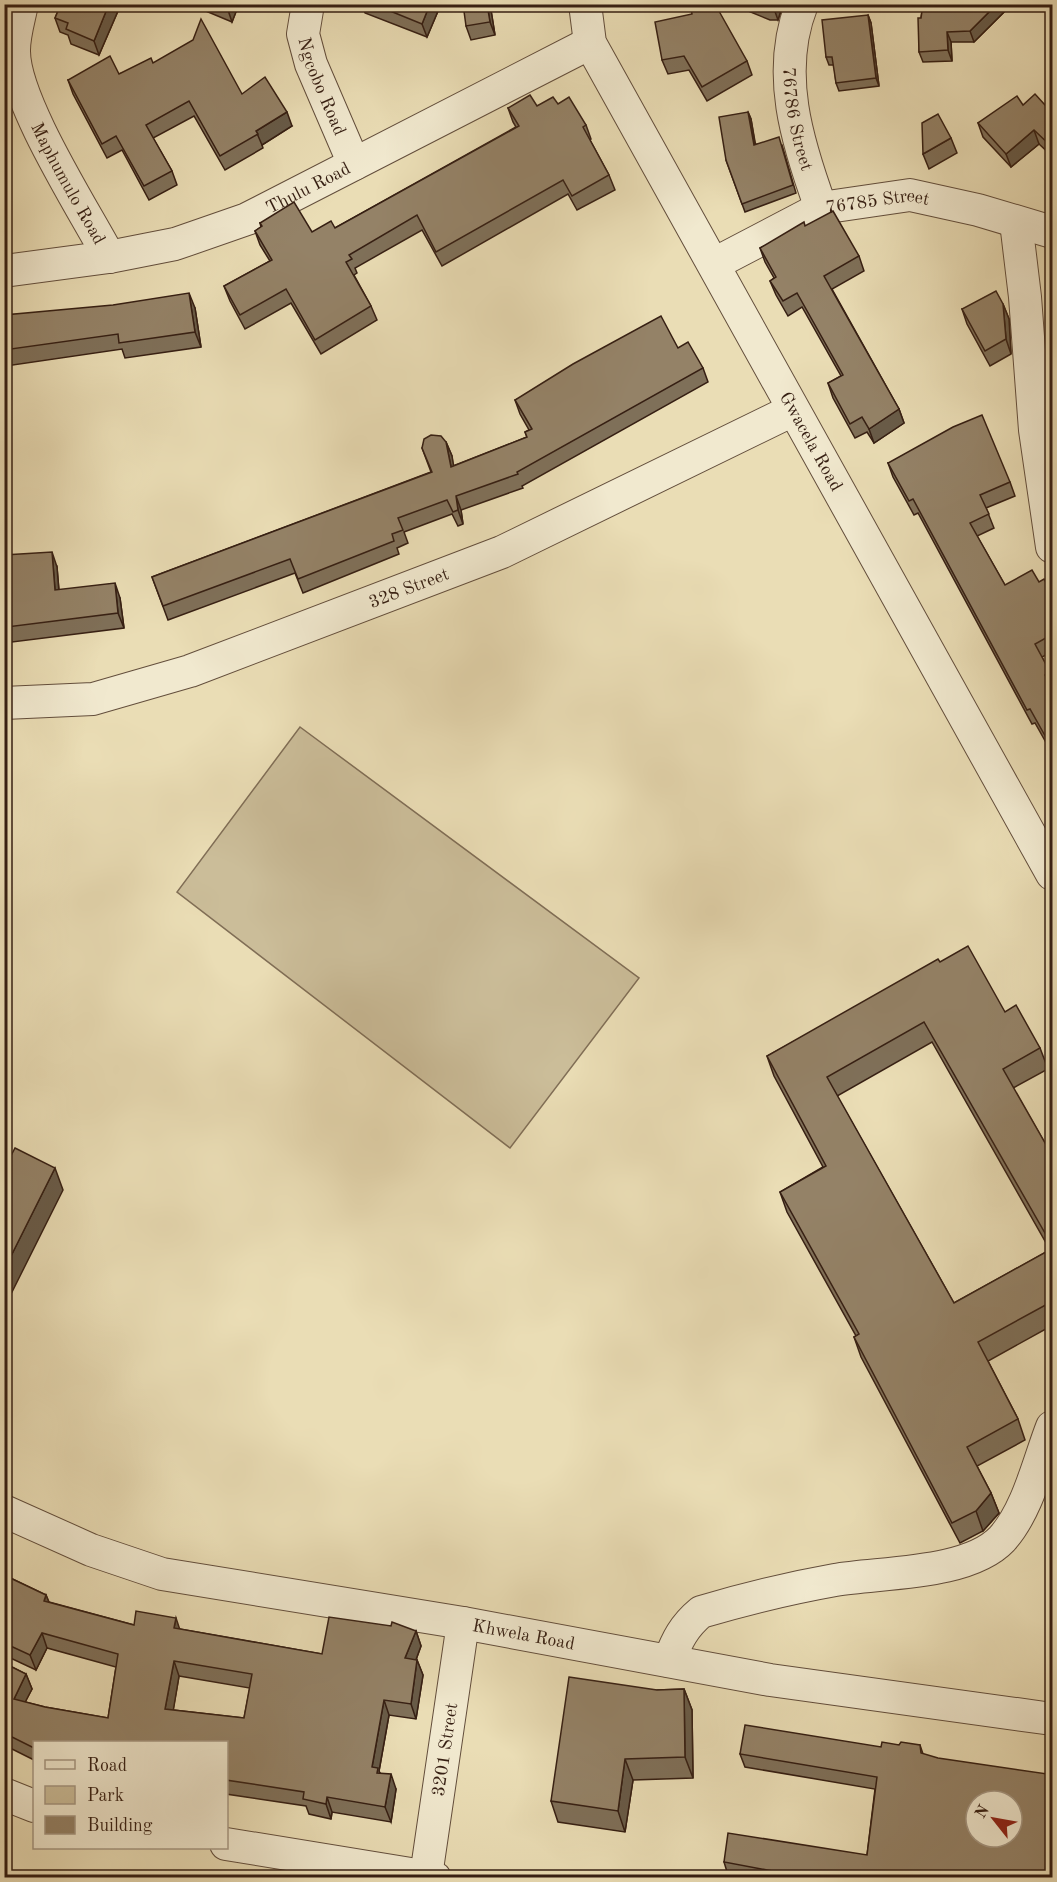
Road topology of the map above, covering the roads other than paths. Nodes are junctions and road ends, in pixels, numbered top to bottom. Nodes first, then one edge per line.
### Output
1 (21, 4) edge
2 (308, 4) edge
3 (585, 4) edge
4 (798, 15) edge
5 (590, 43) junction
6 (354, 164) junction
7 (820, 208) junction
8 (1016, 222) junction
9 (1053, 232) edge
10 (109, 257) junction
11 (714, 264) junction
12 (4, 271) edge
13 (793, 410) junction
14 (1053, 548) edge
15 (4, 704) edge
16 (1053, 874) edge
17 (1053, 1427) edge
18 (4, 1511) edge
19 (463, 1623) junction
20 (669, 1661) junction
21 (1053, 1719) edge
22 (4, 1794) edge
23 (33, 1806) edge
24 (228, 1844) edge
25 (430, 1877) edge

1 - 10 street, Maphumulo Road
2 - 6 street, Ngcobo Road
3 - 5 street, Gwacela Road
4 - 7 street, 76786 Street
5 - 6 street, Thulu Road
5 - 11 street, Gwacela Road
6 - 10 street, Thulu Road
7 - 8 street, 76785 Street
7 - 11 street, 76785 Street
8 - 9 street, 76785 Street
8 - 14 street
10 - 12 street, Thulu Road
11 - 13 street, Gwacela Road
13 - 15 street, 328 Street
13 - 16 street, Gwacela Road
17 - 20 street
18 - 19 street, Khwela Road
19 - 20 street, Khwela Road
19 - 25 street, 3201 Street
20 - 21 street, Khwela Road
22 - 23 street
24 - 25 street

